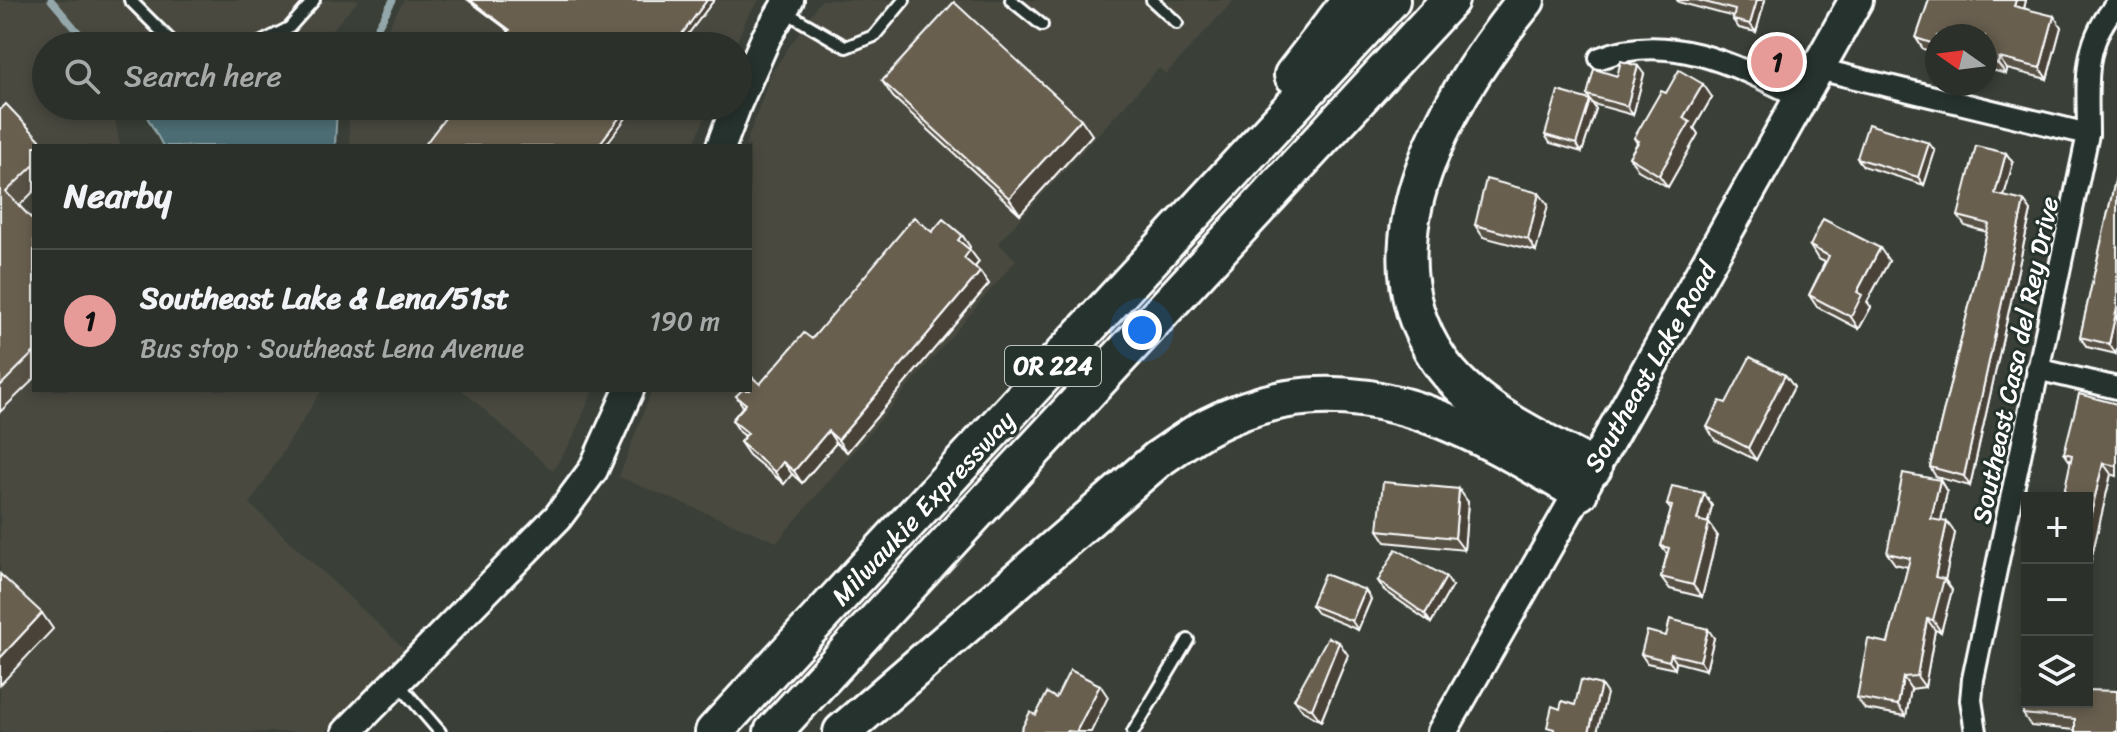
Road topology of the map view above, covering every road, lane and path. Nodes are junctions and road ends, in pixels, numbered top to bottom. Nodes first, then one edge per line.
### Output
1 (130, 0) edge
2 (314, 0) edge
3 (904, 0) edge
4 (1011, 0) edge
5 (1152, 0) edge
6 (1351, 0) edge
7 (1391, 0) edge
8 (1450, 0) edge
9 (1526, 0) edge
10 (1856, 0) edge
11 (2117, 4) edge
12 (786, 5) edge
13 (1177, 23) dead end
14 (1042, 25) dead end
15 (162, 32) edge
16 (281, 32) edge
17 (1600, 58) dead end
18 (1818, 69) junction
19 (752, 73) edge
20 (1802, 98) junction
21 (731, 120) edge
22 (2088, 134) junction
23 (722, 144) edge
24 (1154, 256) junction
25 (2037, 369) junction
26 (2117, 388) edge
27 (628, 392) edge
28 (1586, 480) junction
29 (1188, 640) dead end
30 (397, 682) junction
31 (438, 731) edge
32 (347, 732) edge
33 (714, 732) edge
34 (773, 732) edge
35 (842, 732) edge
36 (1133, 732) edge
37 (1442, 732) edge
38 (1976, 732) edge

1 - 15 lane
2 - 16 lane
3 - 12 lane
4 - 14 lane
5 - 13 lane
6 - 24 highway
7 - 24 highway, Milwaukie Expressway / OR 224
8 - 34 highway, Milwaukie Expressway / OR 224
9 - 28 highway
10 - 18 main road, Southeast Lake Road
11 - 22 street, Southeast Casa del Rey Drive
12 - 19 street
17 - 20 street
18 - 20 main road, Southeast Lake Road
18 - 22 street
20 - 28 main road, Southeast Lake Road
21 - 23 street
22 - 25 street, Southeast Casa del Rey Drive
24 - 33 highway, Milwaukie Expressway / OR 224
25 - 26 street
25 - 38 street, Southeast Casa del Rey Drive
27 - 30 street
28 - 35 highway
28 - 37 street, Southeast Lake Road
29 - 36 lane
30 - 31 lane
30 - 32 street

